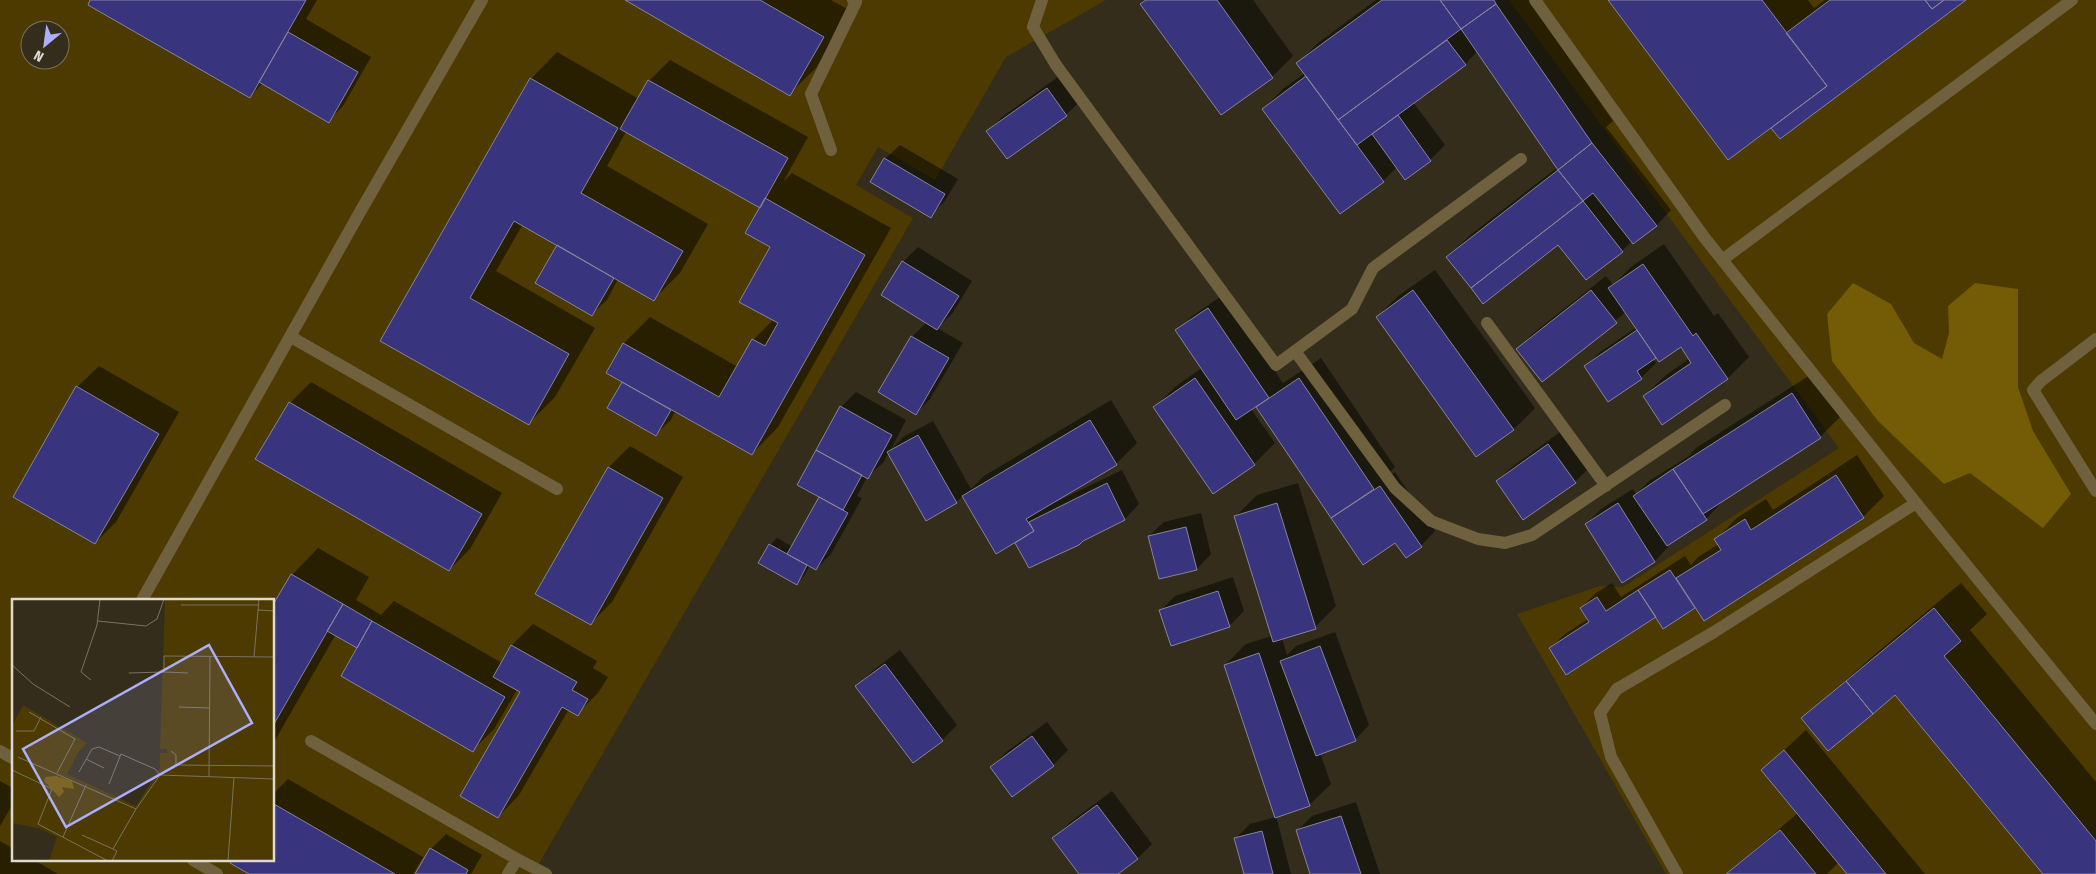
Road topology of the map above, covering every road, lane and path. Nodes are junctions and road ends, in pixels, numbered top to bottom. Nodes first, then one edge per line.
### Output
1 (482, 0) edge
2 (853, 0) edge
3 (1042, 0) edge
4 (1535, 0) edge
5 (2072, 0) edge
6 (831, 150) dead end
7 (1521, 159) dead end
8 (1722, 260) junction
9 (1487, 323) dead end
10 (291, 337) junction
11 (2096, 340) edge
12 (1295, 351) junction
13 (1725, 405) dead end
14 (1606, 486) junction
15 (557, 488) dead end
16 (2096, 491) edge
17 (1916, 503) junction
18 (143, 599) edge
19 (2096, 724) edge
20 (311, 741) dead end
21 (0, 751) edge
22 (12, 758) edge
23 (517, 859) junction
24 (196, 862) edge
25 (217, 874) edge
26 (508, 874) edge
27 (546, 874) edge
28 (1677, 874) edge

1 - 10 street
2 - 6 street
3 - 12 street
4 - 8 street
5 - 8 street
7 - 12 street
8 - 17 street
9 - 14 street
10 - 15 street
10 - 18 street
11 - 16 street
12 - 14 street
13 - 14 street
17 - 19 street
17 - 28 street
20 - 23 street
21 - 22 street
23 - 26 street
23 - 27 street
24 - 25 street

